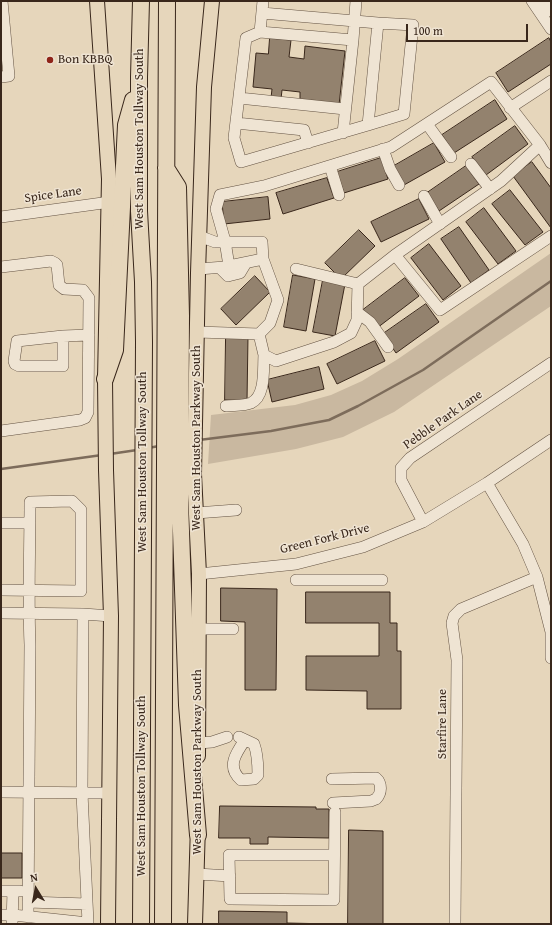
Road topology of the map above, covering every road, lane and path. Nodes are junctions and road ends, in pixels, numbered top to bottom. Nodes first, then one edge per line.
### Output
1 (2, 1) edge
2 (97, 1) edge
3 (141, 1) edge
4 (167, 1) edge
5 (212, 1) edge
6 (263, 1) edge
7 (356, 1) edge
8 (532, 1) edge
9 (544, 1) edge
10 (551, 11) edge
11 (262, 13) junction
12 (354, 22) junction
13 (378, 23) junction
14 (551, 29) edge
15 (260, 32) junction
16 (353, 40) junction
17 (1, 77) edge
18 (139, 77) junction
19 (551, 82) edge
20 (239, 98) junction
21 (510, 108) junction
22 (346, 109) junction
23 (236, 123) junction
24 (427, 124) junction
25 (368, 125) junction
26 (343, 133) junction
27 (308, 143) junction
28 (540, 145) junction
29 (383, 149) junction
30 (450, 157) dead end
31 (551, 163) edge
32 (471, 164) dead end
33 (330, 166) junction
34 (166, 168) junction
35 (399, 185) dead end
36 (490, 189) junction
37 (339, 194) dead end
38 (424, 196) dead end
39 (110, 202) junction
40 (1, 216) edge
41 (440, 224) junction
42 (199, 236) junction
43 (551, 236) edge
44 (225, 242) junction
45 (395, 255) junction
46 (263, 259) junction
47 (1, 267) edge
48 (224, 267) junction
49 (198, 269) junction
50 (296, 269) dead end
51 (358, 284) junction
52 (358, 312) junction
53 (197, 332) junction
54 (259, 334) junction
55 (63, 336) junction
56 (89, 336) junction
57 (388, 347) dead end
58 (264, 355) junction
59 (551, 363) edge
60 (105, 379) junction
61 (226, 406) dead end
62 (188, 410) junction
63 (1, 431) edge
64 (551, 440) edge
65 (487, 483) junction
66 (236, 510) dead end
67 (196, 513) junction
68 (423, 522) junction
69 (1, 523) edge
70 (30, 523) junction
71 (199, 574) junction
72 (537, 578) junction
73 (296, 580) dead end
74 (382, 580) dead end
75 (1, 590) edge
76 (29, 590) junction
77 (1, 613) edge
78 (29, 613) junction
79 (83, 614) junction
80 (111, 616) junction
81 (198, 629) junction
82 (233, 629) dead end
83 (551, 658) edge
84 (227, 737) dead end
85 (198, 743) junction
86 (332, 779) dead end
87 (1, 792) edge
88 (28, 792) junction
89 (82, 792) junction
90 (110, 793) junction
91 (198, 835) junction
92 (334, 855) junction
93 (197, 874) junction
94 (230, 876) junction
95 (1, 891) edge
96 (13, 891) junction
97 (28, 897) junction
98 (87, 904) junction
99 (1, 915) edge
100 (28, 917) junction
101 (13, 920) edge
102 (108, 924) edge
103 (141, 924) edge
104 (163, 924) edge
105 (195, 924) edge
106 (455, 924) edge

1 - 17 street
2 - 39 main road
3 - 18 highway, West Sam Houston Tollway South
4 - 34 highway, West Sam Houston Tollway South
5 - 42 main road, West Sam Houston Parkway South
6 - 11 street
7 - 12 street
8 - 14 street
9 - 10 street
11 - 12 street
11 - 15 street
12 - 13 street
12 - 16 street
13 - 25 street
13 - 25 street
15 - 16 street
15 - 20 street
16 - 22 street
18 - 60 highway
18 - 103 highway, West Sam Houston Tollway South
19 - 21 street
20 - 22 street
20 - 23 street
21 - 24 street
21 - 28 street
22 - 26 street
23 - 27 street
23 - 27 street
24 - 29 street
24 - 30 street
25 - 26 street
26 - 27 street
28 - 31 street
28 - 36 street
29 - 33 street
29 - 35 street
32 - 36 street
33 - 37 street
33 - 44 street
34 - 62 highway
34 - 104 highway, West Sam Houston Tollway South
36 - 41 street
38 - 41 street
39 - 40 street, Spice Lane
39 - 60 main road
41 - 45 street
42 - 44 street
42 - 49 main road, West Sam Houston Parkway South
43 - 45 street
44 - 46 street
44 - 48 street
45 - 51 street
46 - 48 street
46 - 54 street
47 - 56 street
48 - 49 street
49 - 53 main road, West Sam Houston Parkway South
50 - 51 street
51 - 52 street
52 - 57 street
52 - 58 street
53 - 54 street
53 - 62 main road, West Sam Houston Parkway South
54 - 58 street
55 - 55 street
55 - 56 street
56 - 63 street
58 - 61 street
59 - 68 street, Pebble Park Lane
60 - 80 main road
62 - 67 main road, West Sam Houston Parkway South
62 - 91 highway
64 - 65 street, Green Fork Drive
65 - 68 street, Green Fork Drive
65 - 72 street
66 - 67 street
67 - 71 main road, West Sam Houston Parkway South
68 - 71 street, Green Fork Drive
69 - 70 street
70 - 76 street
70 - 76 street
71 - 81 main road, West Sam Houston Parkway South
72 - 83 street
72 - 106 street, Starfire Lane
73 - 74 street
75 - 76 street
76 - 78 street
77 - 78 street
78 - 79 street
78 - 88 street
79 - 80 street
79 - 89 street
80 - 90 main road
81 - 82 street
81 - 85 main road, West Sam Houston Parkway South
84 - 85 street
85 - 91 main road, West Sam Houston Parkway South
86 - 92 street
87 - 88 street
88 - 89 street
88 - 97 street
89 - 90 street
89 - 98 street
90 - 102 main road
91 - 93 main road, West Sam Houston Parkway South
92 - 94 street
92 - 94 street
93 - 94 street
93 - 105 main road, West Sam Houston Parkway South
95 - 96 street
96 - 97 street
96 - 101 street
97 - 98 street
97 - 100 street
98 - 100 street
99 - 101 street
100 - 101 street

